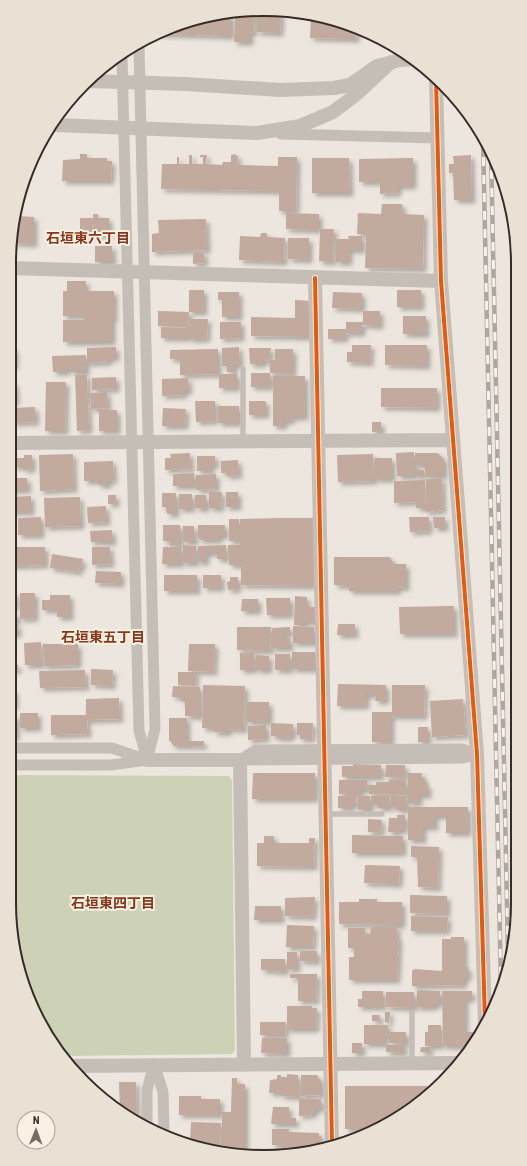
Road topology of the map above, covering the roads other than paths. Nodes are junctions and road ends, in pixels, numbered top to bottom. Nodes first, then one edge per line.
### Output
1 (139, 50) edge
2 (404, 60) edge
3 (122, 61) edge
4 (391, 62) junction
5 (95, 82) edge
6 (122, 82) junction
7 (140, 83) junction
8 (436, 85) edge
9 (59, 125) edge
10 (124, 127) junction
11 (141, 128) junction
12 (257, 133) junction
13 (438, 138) junction
14 (16, 268) edge
15 (127, 272) junction
16 (145, 273) junction
17 (315, 278) junction
18 (441, 281) junction
19 (243, 369) dead end
20 (453, 440) junction
21 (243, 441) junction
22 (318, 441) junction
23 (131, 442) junction
24 (149, 442) junction
25 (16, 443) edge
26 (16, 748) edge
27 (477, 754) junction
28 (324, 755) junction
29 (147, 760) junction
30 (240, 760) junction
31 (16, 765) edge
32 (326, 814) junction
33 (382, 814) dead end
34 (412, 1012) dead end
35 (485, 1013) edge
36 (244, 1063) junction
37 (452, 1063) edge
38 (154, 1064) junction
39 (331, 1064) junction
40 (412, 1064) junction
41 (77, 1066) edge
42 (147, 1120) edge
43 (164, 1129) edge
44 (332, 1141) edge

1 - 7 street
2 - 4 street
3 - 6 street
4 - 7 street
4 - 12 street
5 - 6 street
6 - 7 street
6 - 10 street
7 - 11 street
8 - 13 street
9 - 10 street
10 - 11 street
10 - 15 street
11 - 12 street
11 - 16 street
12 - 13 street
13 - 18 street
14 - 15 street
15 - 16 street
15 - 23 street
16 - 17 street
16 - 24 street
17 - 18 street
17 - 22 street
18 - 20 street
19 - 21 lane
20 - 22 street
20 - 27 street
21 - 22 street
21 - 24 street
22 - 28 street
23 - 24 street
23 - 25 street
23 - 29 street
24 - 29 street
26 - 29 street
27 - 28 street
27 - 35 street
28 - 30 street
28 - 32 street
29 - 30 street
29 - 31 street
30 - 36 street
32 - 33 lane
32 - 39 street
34 - 40 lane
36 - 38 street
36 - 39 street
37 - 40 street
38 - 41 street
38 - 42 street
38 - 43 street
39 - 40 street
39 - 44 street

